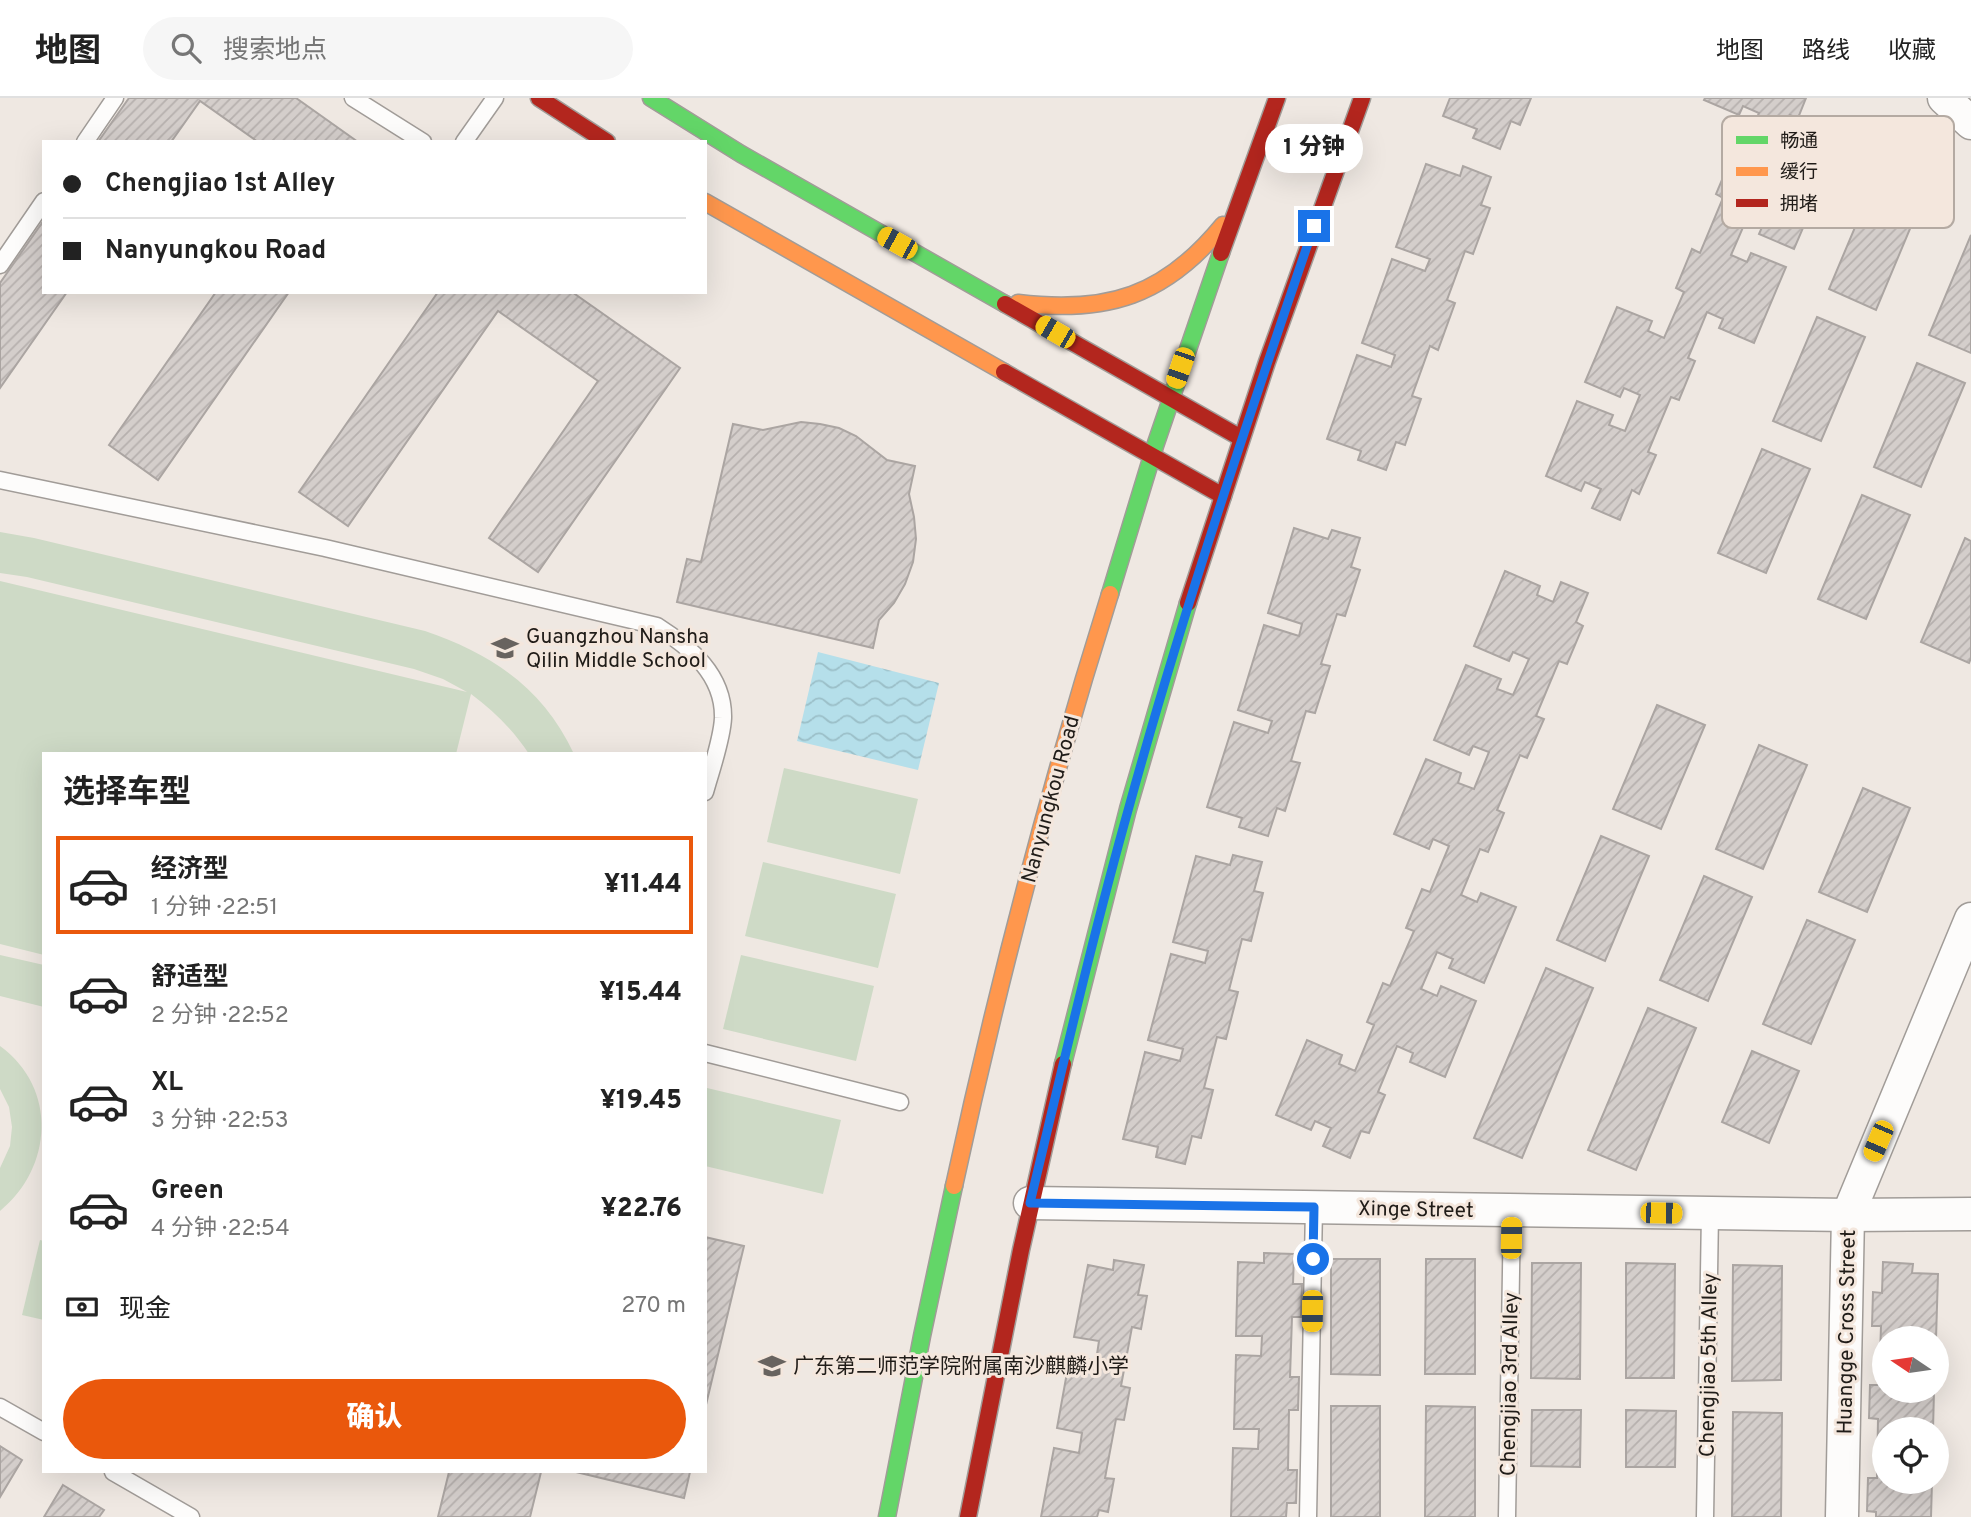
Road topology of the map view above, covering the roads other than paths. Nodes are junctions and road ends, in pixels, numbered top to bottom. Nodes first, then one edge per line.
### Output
1 (115, 98) edge
2 (353, 98) edge
3 (495, 98) edge
4 (539, 98) edge
5 (651, 98) edge
6 (1277, 98) edge
7 (1362, 98) edge
8 (1944, 98) edge
9 (1971, 123) edge
10 (86, 140) edge
11 (420, 140) edge
12 (465, 140) edge
13 (604, 140) edge
14 (1248, 176) junction
15 (707, 203) edge
16 (42, 204) edge
17 (0, 265) edge
18 (986, 293) junction
19 (1170, 398) junction
20 (1241, 438) junction
21 (1152, 456) junction
22 (0, 480) edge
23 (1223, 496) junction
24 (707, 784) edge
25 (1971, 919) edge
26 (707, 1054) edge
27 (900, 1102) dead end
28 (1030, 1203) junction
29 (1314, 1207) junction
30 (1512, 1210) junction
31 (1710, 1213) junction
32 (1971, 1214) edge
33 (1848, 1215) junction
34 (0, 1407) edge
35 (42, 1431) edge
36 (115, 1473) edge
37 (191, 1517) edge
38 (887, 1517) edge
39 (968, 1517) edge
40 (1308, 1517) edge
41 (1507, 1517) edge
42 (1705, 1517) edge
43 (1842, 1517) edge

1 - 10 lane
2 - 11 lane
3 - 12 lane
4 - 13 main road
5 - 18 main road
6 - 14 main road, Nanyungkou Road
7 - 20 main road
8 - 9 street
14 - 18 main road
14 - 19 main road, Nanyungkou Road
15 - 21 main road
16 - 17 lane
18 - 19 main road
19 - 20 main road
19 - 21 main road, Nanyungkou Road
20 - 23 main road
21 - 23 main road
21 - 38 main road, Nanyungkou Road
22 - 24 lane
23 - 28 main road
25 - 33 street, Huangge Cross Street
26 - 27 lane
28 - 29 street, Xinge Street
28 - 39 main road
29 - 30 street, Xinge Street
29 - 40 lane
30 - 31 street, Xinge Street
30 - 41 lane, Chengjiao 3rd Alley
31 - 33 street, Xinge Street
31 - 42 lane, Chengjiao 5th Alley
32 - 33 street, Xinge Street
33 - 43 street, Huangge Cross Street
34 - 35 lane
36 - 37 lane

